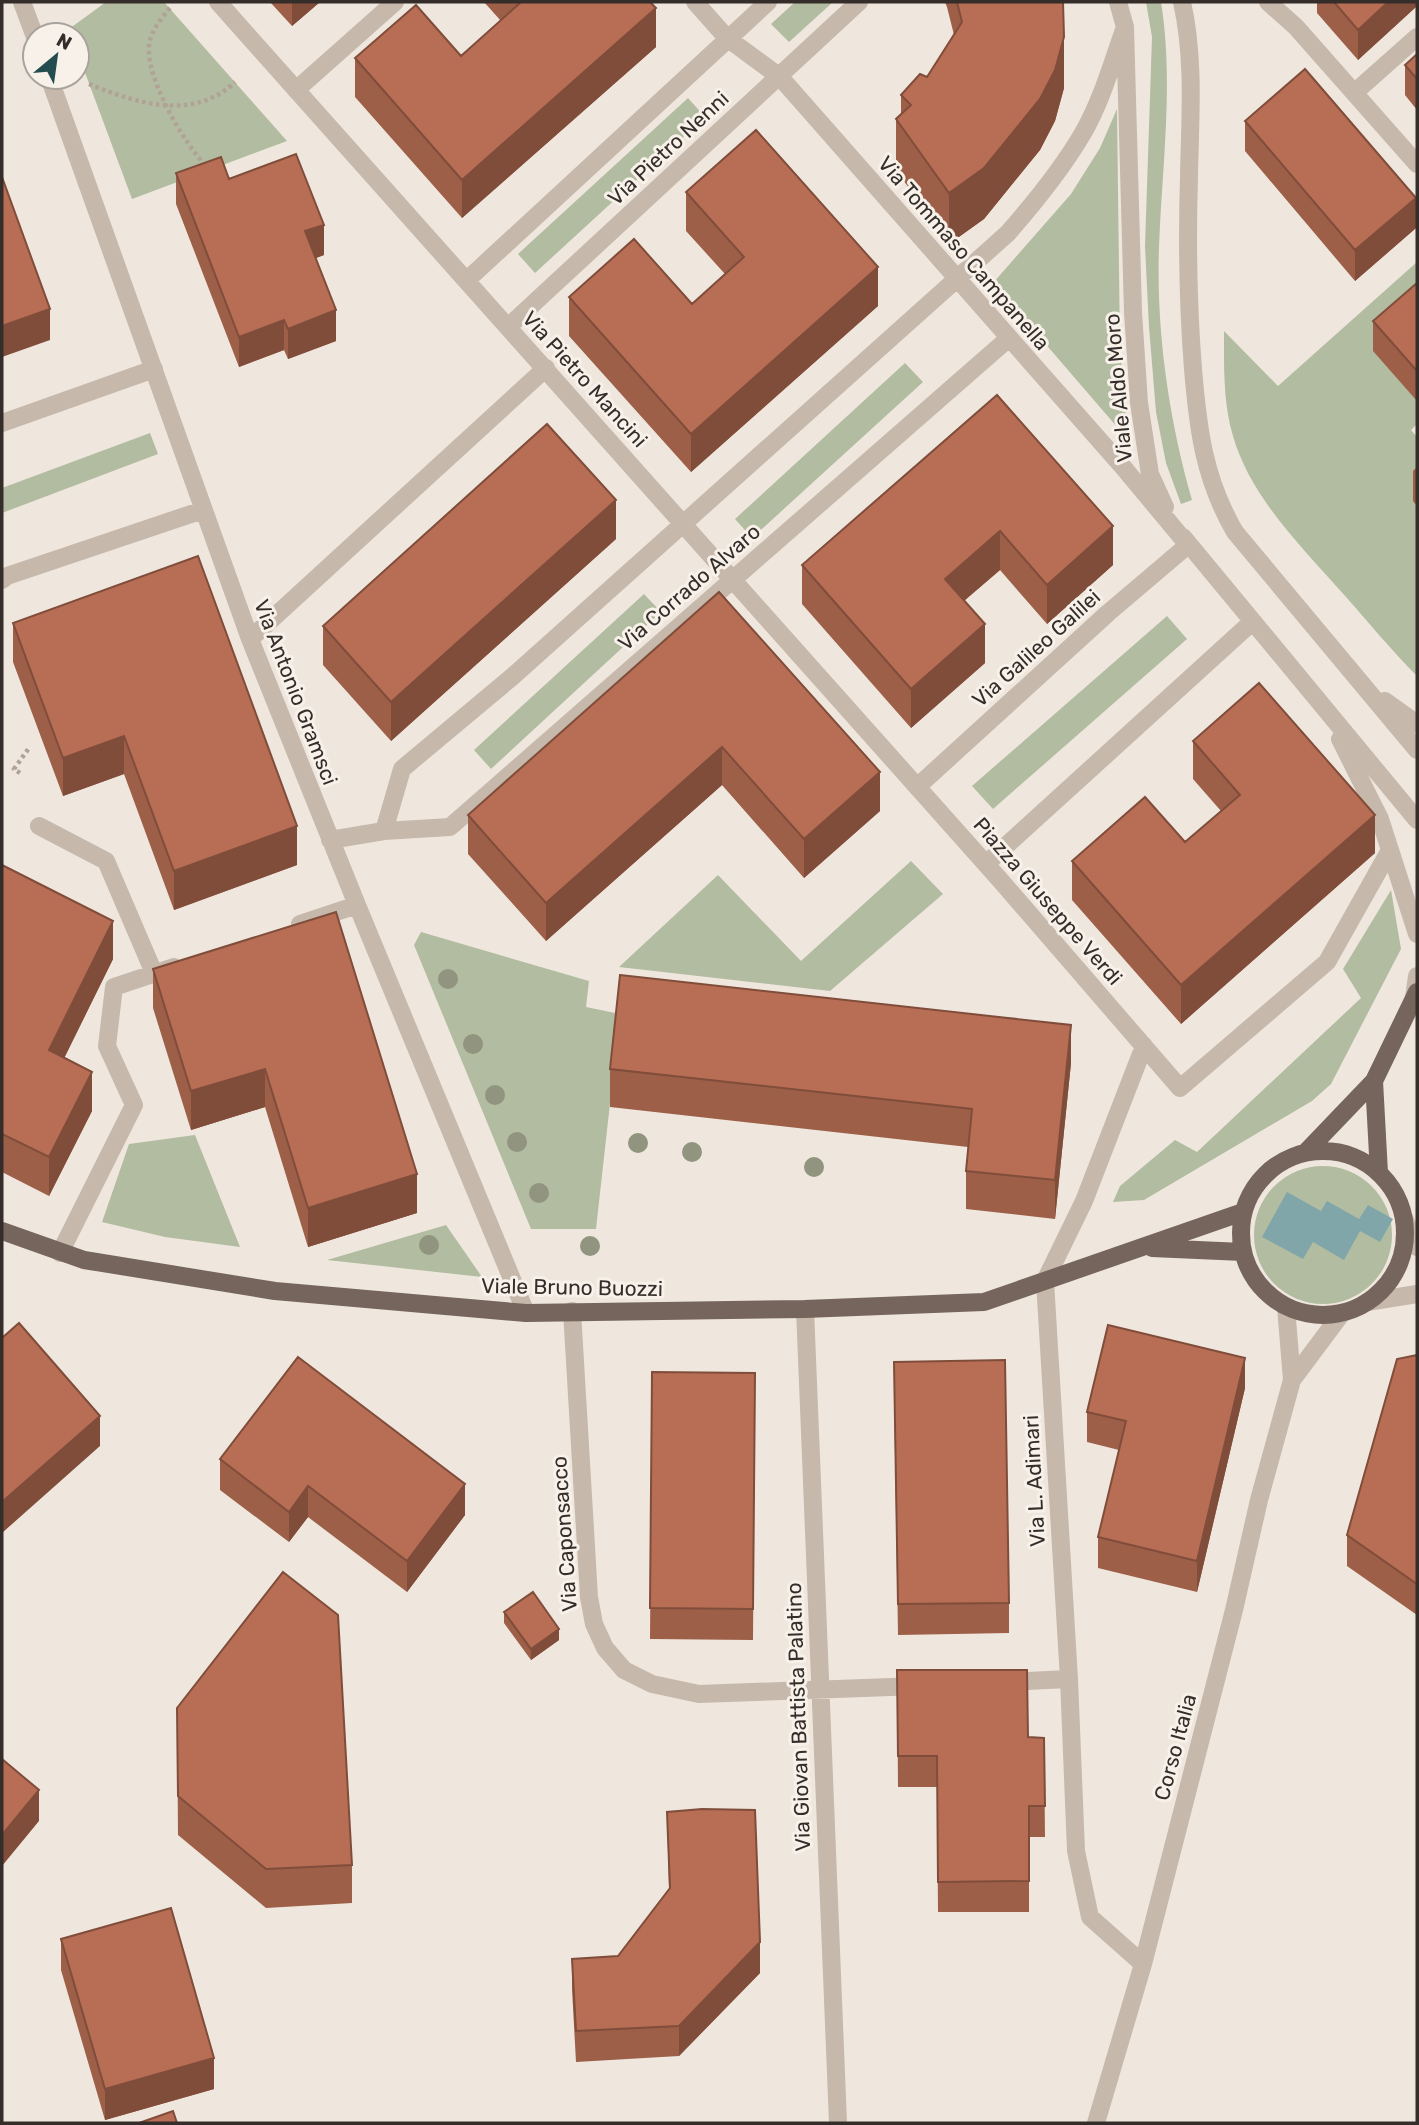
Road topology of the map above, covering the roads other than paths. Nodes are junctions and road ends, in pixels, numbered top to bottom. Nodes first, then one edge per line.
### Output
1 (22, 2) edge
2 (218, 2) edge
3 (395, 2) edge
4 (695, 2) edge
5 (768, 2) edge
6 (859, 2) edge
7 (1118, 2) edge
8 (1182, 2) edge
9 (1268, 2) edge
10 (29, 21) edge
11 (1125, 27) junction
12 (1417, 37) edge
13 (727, 38) junction
14 (780, 77) junction
15 (296, 90) junction
16 (54, 91) edge
17 (1354, 93) junction
18 (1417, 164) edge
19 (957, 279) junction
20 (467, 281) junction
21 (508, 327) junction
22 (1009, 338) junction
23 (153, 369) junction
24 (546, 369) junction
25 (2, 423) edge
26 (203, 510) junction
27 (683, 523) junction
28 (1188, 545) junction
29 (2, 580) edge
30 (734, 580) junction
31 (1252, 622) junction
32 (250, 639) junction
33 (1360, 682) junction
34 (1326, 711) junction
35 (1417, 723) edge
36 (1417, 750) edge
37 (917, 787) junction
38 (1417, 820) edge
39 (39, 826) dead end
40 (384, 831) junction
41 (330, 840) junction
42 (1390, 850) junction
43 (986, 864) junction
44 (357, 905) junction
45 (281, 930) edge
46 (1417, 934) edge
47 (192, 961) edge
48 (154, 974) junction
49 (1417, 976) edge
50 (1415, 995) edge
51 (1144, 1046) junction
52 (1374, 1081) junction
53 (1306, 1152) junction
54 (1379, 1173) junction
55 (1243, 1212) junction
56 (1404, 1218) junction
57 (2, 1231) edge
58 (1142, 1247) junction
59 (1417, 1247) edge
60 (1243, 1252) junction
61 (60, 1253) junction
62 (1045, 1281) junction
63 (1417, 1294) edge
64 (1367, 1302) junction
65 (1286, 1307) junction
66 (805, 1309) junction
67 (572, 1311) junction
68 (526, 1313) junction
69 (1342, 1313) junction
70 (1292, 1380) junction
71 (1069, 1679) junction
72 (986, 1683) edge
73 (930, 1685) edge
74 (820, 1690) junction
75 (1143, 1964) junction
76 (838, 2123) edge
77 (1096, 2123) edge

1 - 10 street
2 - 15 street, Via Pietro Mancini
3 - 15 street
4 - 13 street, Via Tommaso Campanella
5 - 13 street, Via Pietro Nenni
6 - 14 street, Via Pietro Nenni
7 - 11 street, Viale Aldo Moro
8 - 33 street
9 - 17 street
11 - 19 street
11 - 28 street, Viale Aldo Moro
12 - 17 street
13 - 14 street, Via Tommaso Campanella
13 - 20 street, Via Pietro Nenni
14 - 19 street, Via Tommaso Campanella
14 - 21 street, Via Pietro Nenni
15 - 20 street, Via Pietro Mancini
16 - 23 street, Via Antonio Gramsci
17 - 18 street
19 - 22 street, Via Tommaso Campanella
19 - 27 street
20 - 21 street, Via Pietro Mancini
21 - 24 street, Via Pietro Mancini
22 - 28 street, Via Tommaso Campanella
22 - 30 street, Via Corrado Alvaro
23 - 25 street
23 - 26 street, Via Antonio Gramsci
24 - 27 street, Via Pietro Mancini
24 - 32 street
26 - 29 street
26 - 32 street, Via Antonio Gramsci
27 - 30 street, Via Pietro Mancini
27 - 40 street
28 - 31 street, Viale Aldo Moro
28 - 37 street, Via Galileo Galilei
30 - 37 street, Via Pietro Mancini
30 - 40 street, Via Corrado Alvaro
31 - 34 street, Viale Aldo Moro
31 - 43 street
32 - 41 street, Via Antonio Gramsci
33 - 35 street
33 - 36 street
34 - 38 street, Viale Aldo Moro
34 - 42 street, Viale Aldo Moro
37 - 43 street, Piazza Giuseppe Verdi
39 - 48 street
40 - 41 street, Via Corrado Alvaro
41 - 44 street, Via Antonio Gramsci
42 - 46 street, Viale Aldo Moro
42 - 51 street, Piazza Giuseppe Verdi
43 - 51 street, Piazza Giuseppe Verdi
44 - 45 street
44 - 68 street, Via Antonio Gramsci
47 - 48 street
48 - 61 street
49 - 50 street
50 - 52 main road
51 - 62 street
52 - 53 main road
52 - 54 main road
53 - 54 main road
53 - 55 main road
54 - 56 main road
55 - 58 main road, Viale Bruno Buozzi
55 - 60 main road
56 - 59 street
56 - 64 main road
57 - 61 main road, Viale Bruno Buozzi
58 - 60 main road
58 - 62 main road, Viale Bruno Buozzi
60 - 65 main road
61 - 68 main road, Viale Bruno Buozzi
62 - 66 main road, Viale Bruno Buozzi
62 - 71 street, Via L. Adimari
63 - 64 street
64 - 69 main road
65 - 69 main road
65 - 70 street
66 - 67 main road, Viale Bruno Buozzi
66 - 74 street, Via Giovan Battista Palatino
67 - 68 main road, Viale Bruno Buozzi
67 - 74 street, Via Caponsacco
69 - 70 street
70 - 75 street, Corso Italia
71 - 72 street
71 - 75 street, Via L. Adimari
73 - 74 street
74 - 76 street, Via Giovan Battista Palatino
75 - 77 street, Corso Italia

